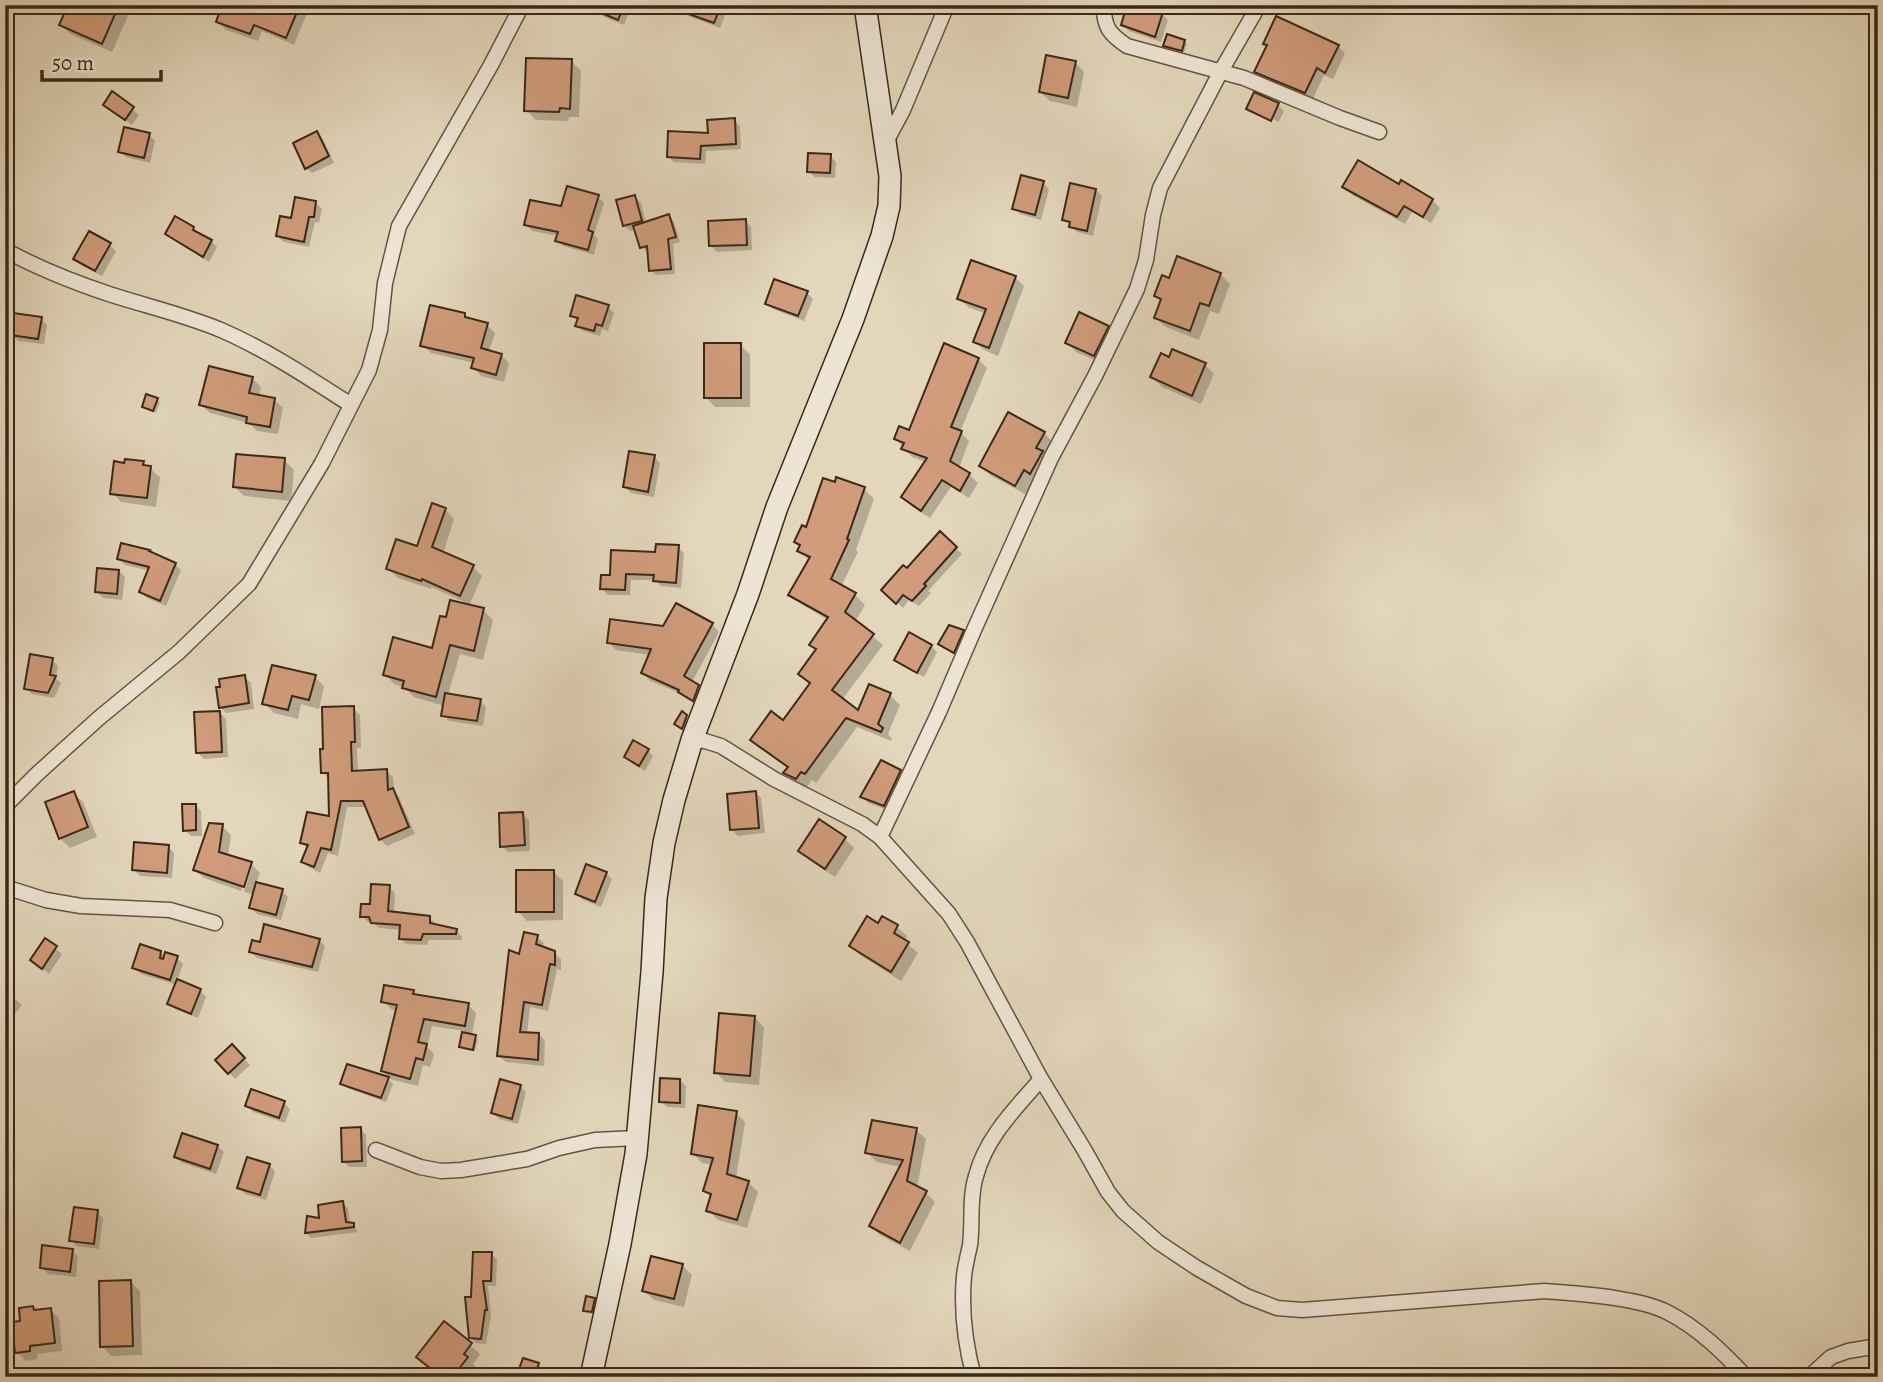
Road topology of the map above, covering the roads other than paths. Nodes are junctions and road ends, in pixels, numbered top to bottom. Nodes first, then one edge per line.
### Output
1 (522, 5) edge
2 (865, 5) edge
3 (947, 5) edge
4 (1102, 5) edge
5 (1259, 5) edge
6 (1221, 71) junction
7 (1379, 132) dead end
8 (886, 142) junction
9 (5, 250) edge
10 (351, 405) junction
11 (692, 740) junction
12 (5, 806) edge
13 (880, 836) junction
14 (5, 887) edge
15 (215, 923) dead end
16 (1041, 1079) junction
17 (637, 1138) junction
18 (376, 1150) dead end
19 (1878, 1346) edge
20 (591, 1377) edge
21 (974, 1377) edge
22 (1746, 1377) edge
23 (1809, 1377) edge

1 - 10 street
2 - 8 street
3 - 8 street
4 - 6 street
5 - 6 street
6 - 7 street
6 - 13 street
8 - 11 street
9 - 10 street
10 - 12 street
11 - 13 street
11 - 17 street
13 - 16 street
14 - 15 street
16 - 21 street
16 - 22 street
17 - 18 street
17 - 20 street
19 - 23 street

